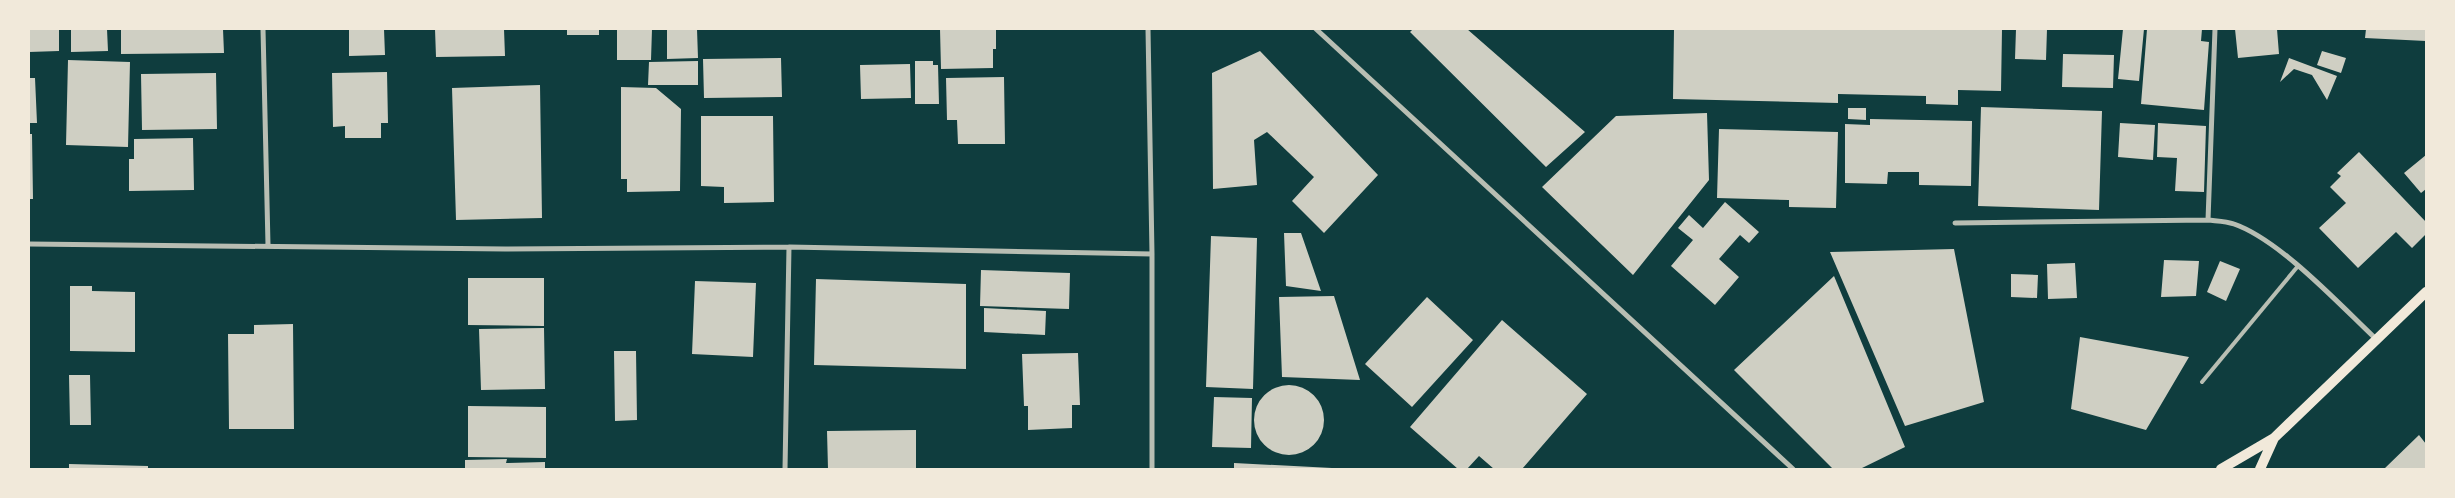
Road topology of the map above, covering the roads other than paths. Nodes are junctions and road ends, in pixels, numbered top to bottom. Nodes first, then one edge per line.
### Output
1 (263, 29) edge
2 (1148, 29) edge
3 (1316, 29) edge
4 (2215, 29) edge
5 (2208, 220) junction
6 (1955, 223) dead end
7 (29, 244) edge
8 (268, 245) junction
9 (789, 246) junction
10 (1152, 254) junction
11 (2298, 266) junction
12 (2426, 292) edge
13 (2376, 339) junction
14 (2202, 382) dead end
15 (2274, 438) junction
16 (785, 469) edge
17 (1152, 469) edge
18 (1793, 469) edge
19 (2221, 469) edge
20 (2260, 469) edge

1 - 8 street
2 - 10 street
3 - 18 street
4 - 5 street
5 - 6 street
5 - 11 street
7 - 8 street
8 - 9 street
9 - 10 street
9 - 16 street
10 - 17 street
11 - 13 street
11 - 14 lane
12 - 13 main road
13 - 15 main road
15 - 19 main road
15 - 20 main road

